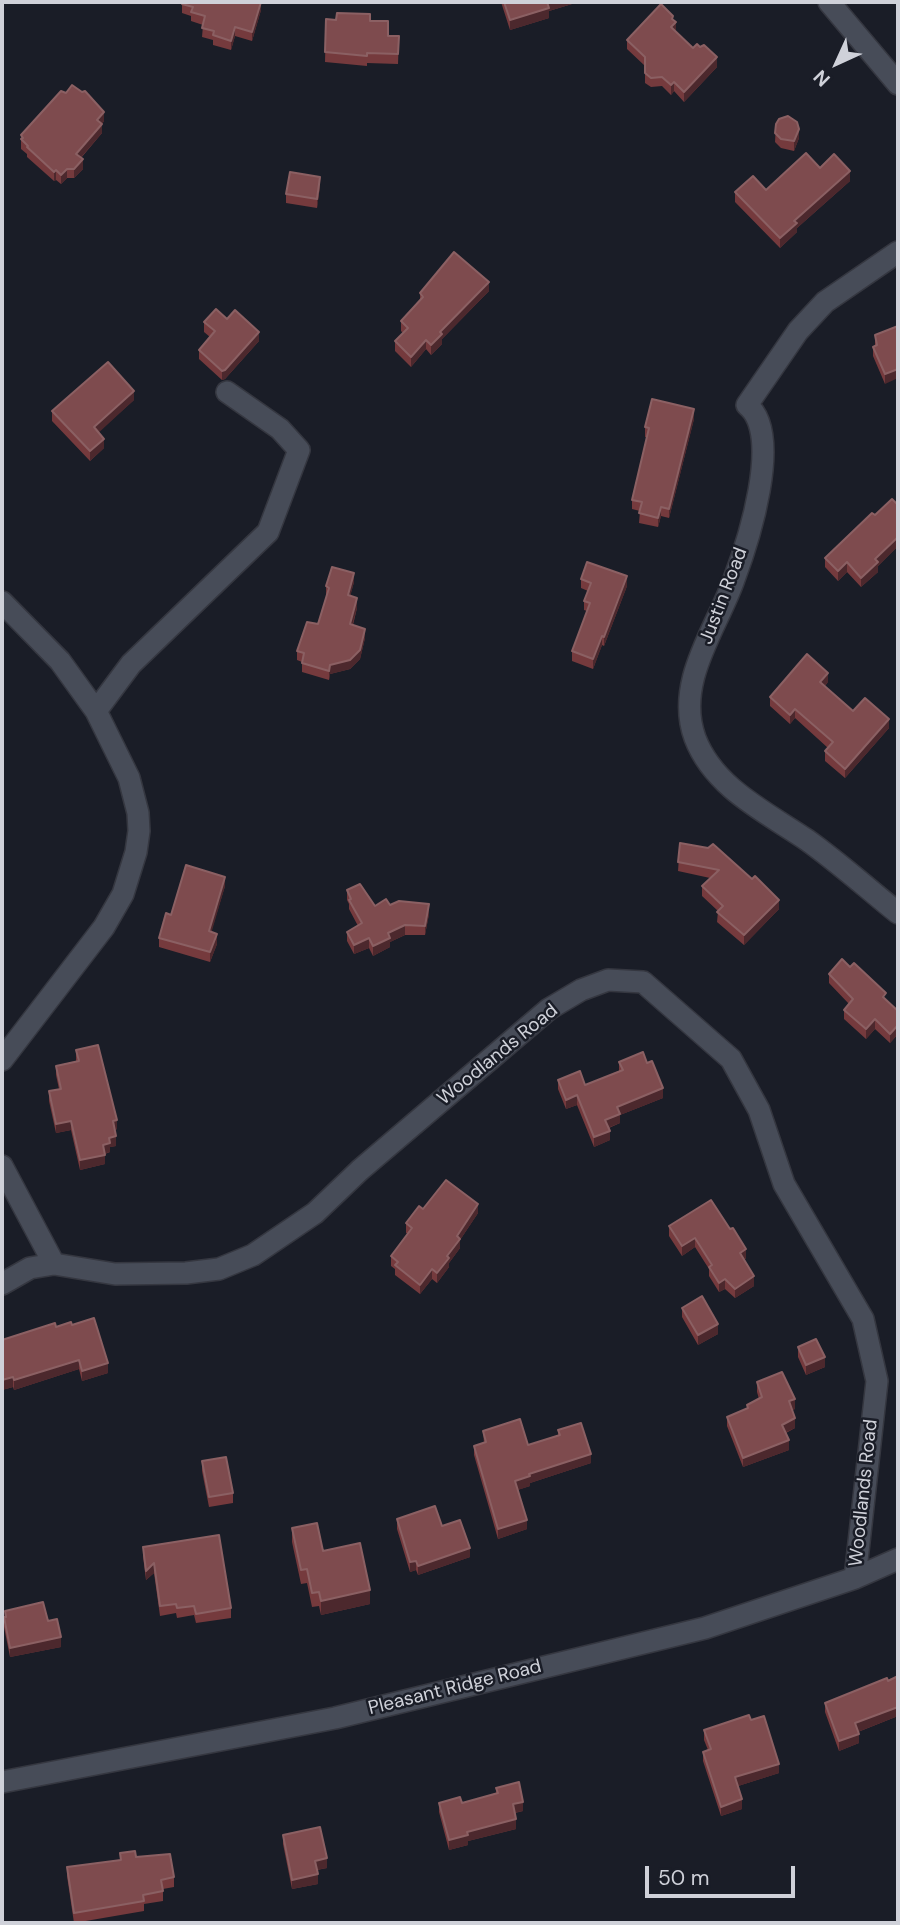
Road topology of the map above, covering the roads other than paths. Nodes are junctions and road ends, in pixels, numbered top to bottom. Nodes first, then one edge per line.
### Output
1 (829, 2) edge
2 (898, 83) edge
3 (898, 252) edge
4 (227, 392) dead end
5 (2, 602) edge
6 (96, 710) junction
7 (898, 913) edge
8 (2, 1060) edge
9 (2, 1166) edge
10 (54, 1264) junction
11 (2, 1283) edge
12 (898, 1559) edge
13 (855, 1577) junction
14 (2, 1782) edge

1 - 2 street
3 - 7 street, Justin Road
4 - 6 street
5 - 6 street
6 - 8 street
9 - 10 street
10 - 11 street
10 - 13 street, Woodlands Road
12 - 13 street, Pleasant Ridge Road
13 - 14 street, Pleasant Ridge Road

